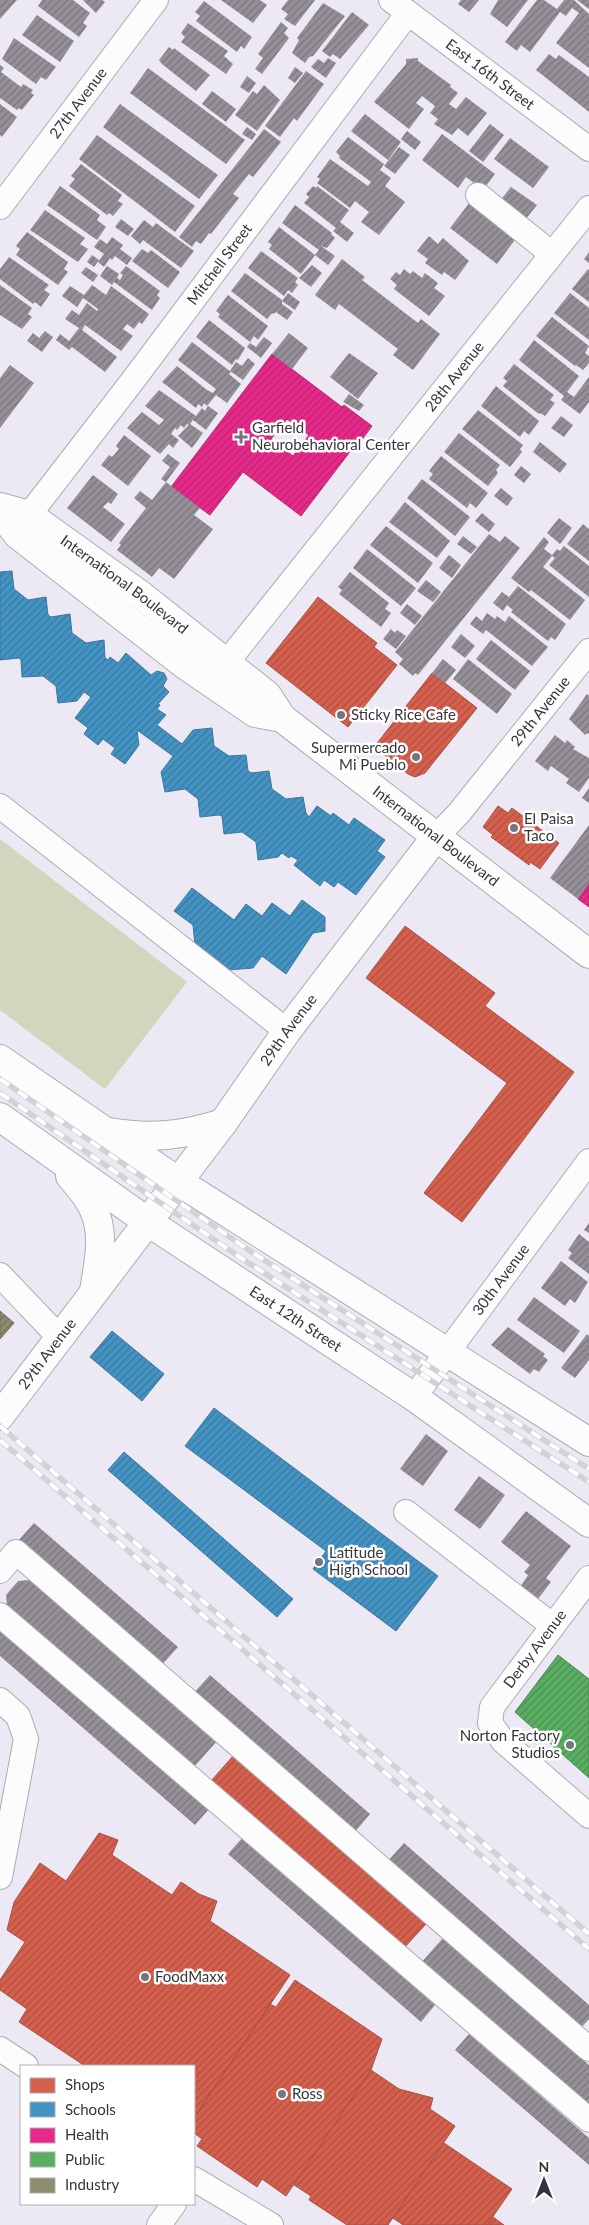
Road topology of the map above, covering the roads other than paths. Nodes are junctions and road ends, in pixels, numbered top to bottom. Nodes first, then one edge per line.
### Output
1 (156, 0) edge
2 (399, 6) edge
3 (589, 148) edge
4 (478, 195) dead end
5 (0, 207) edge
6 (589, 208) edge
7 (552, 254) junction
8 (0, 507) edge
9 (0, 512) edge
10 (29, 515) junction
11 (589, 651) edge
12 (227, 662) junction
13 (282, 718) junction
14 (0, 806) edge
15 (435, 838) junction
16 (589, 954) edge
17 (287, 1031) junction
18 (0, 1059) edge
19 (0, 1118) edge
20 (223, 1123) junction
21 (105, 1131) junction
22 (54, 1155) junction
23 (589, 1161) edge
24 (179, 1182) junction
25 (148, 1222) junction
26 (0, 1275) edge
27 (94, 1294) junction
28 (60, 1338) junction
29 (448, 1351) junction
30 (414, 1397) junction
31 (0, 1416) edge
32 (589, 1442) edge
33 (406, 1512) dead end
34 (589, 1523) edge
35 (0, 1571) edge
36 (589, 1578) edge
37 (0, 1614) edge
38 (553, 1626) junction
39 (0, 1700) edge
40 (589, 1816) edge
41 (0, 1877) edge
42 (0, 2049) edge
43 (589, 2049) edge
44 (24, 2065) edge
45 (589, 2120) edge
46 (195, 2180) edge
47 (173, 2205) edge
48 (159, 2225) edge
49 (271, 2225) edge

1 - 5 street, 27th Avenue
2 - 3 street, East 16th Street
2 - 10 street, Mitchell Street
4 - 7 street
6 - 7 street, 28th Avenue
7 - 12 street, 28th Avenue
8 - 10 main road, International Boulevard
9 - 13 main road, International Boulevard
10 - 12 main road, International Boulevard
11 - 15 street, 29th Avenue
12 - 13 main road, International Boulevard
13 - 15 main road, International Boulevard
14 - 17 street
15 - 16 main road, International Boulevard
15 - 17 main road, 29th Avenue
17 - 20 main road, 29th Avenue
18 - 21 main road
19 - 22 main road, East 12th Street
20 - 21 main road
20 - 24 main road, 29th Avenue
21 - 24 main road
22 - 25 main road, East 12th Street
22 - 27 main road
23 - 29 street, 30th Avenue
24 - 25 main road, 29th Avenue
24 - 29 main road
25 - 27 main road, 29th Avenue
25 - 30 main road, East 12th Street
26 - 28 street
27 - 28 main road, 29th Avenue
28 - 31 main road, 29th Avenue
29 - 30 street, 30th Avenue
29 - 32 main road
30 - 34 main road, East 12th Street
33 - 38 street
35 - 43 street
36 - 38 street, Derby Avenue
37 - 45 street
38 - 40 street, Derby Avenue
39 - 41 street
42 - 44 street
46 - 49 street
47 - 48 street

